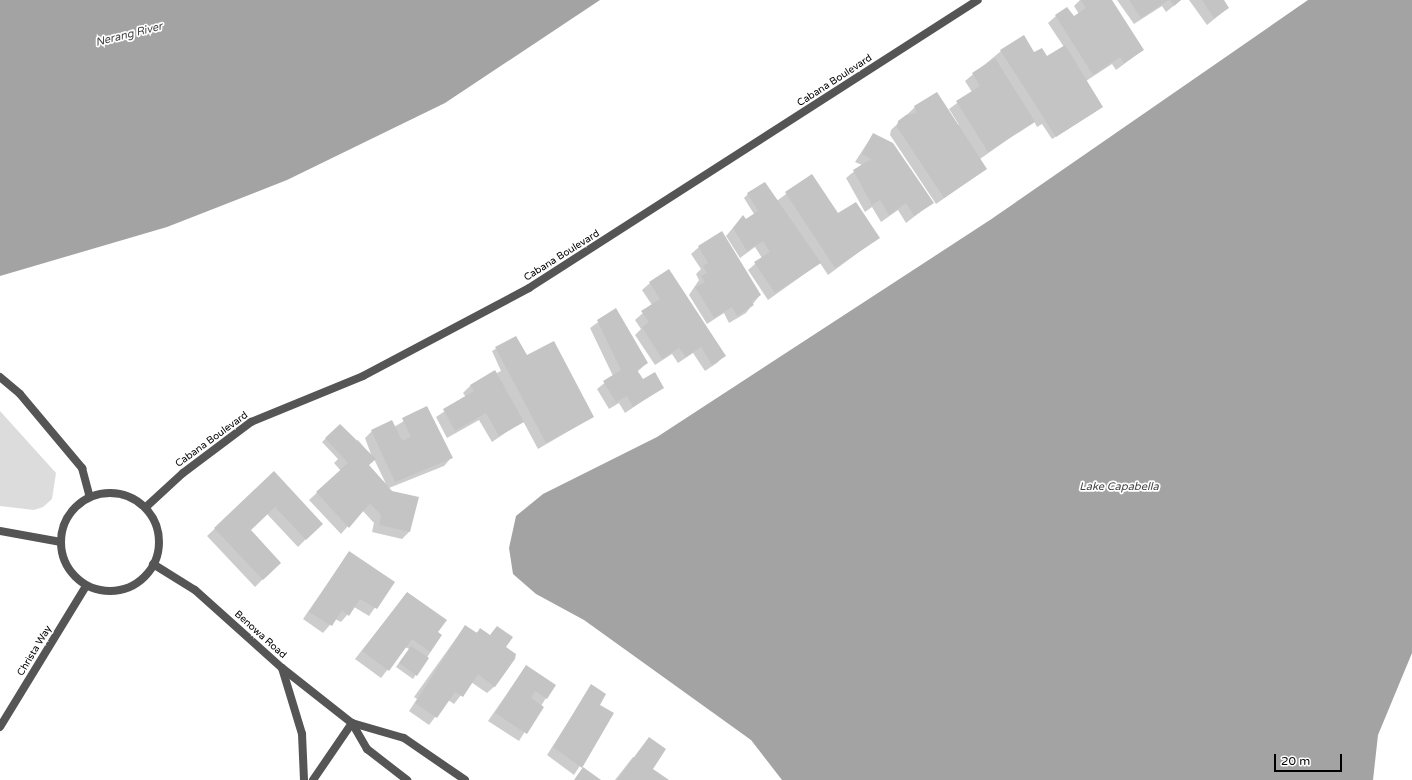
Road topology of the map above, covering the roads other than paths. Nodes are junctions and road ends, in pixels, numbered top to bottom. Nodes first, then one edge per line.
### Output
1 (978, 0) edge
2 (0, 377) edge
3 (90, 497) junction
4 (146, 507) junction
5 (0, 531) edge
6 (61, 542) junction
7 (153, 564) junction
8 (86, 586) junction
9 (282, 668) junction
10 (352, 723) junction
11 (0, 727) edge
12 (304, 780) edge
13 (314, 780) edge
14 (407, 780) edge
15 (465, 780) edge

1 - 4 street, Cabana Boulevard
2 - 3 street
3 - 4 street
3 - 6 street
4 - 7 street
5 - 6 street
6 - 8 street
7 - 8 street
7 - 9 street, Benowa Road
8 - 11 street, Christa Way
9 - 10 street, Benowa Road
9 - 12 street
10 - 13 street
10 - 14 street, Benowa Road
10 - 15 street, Benowa Road

